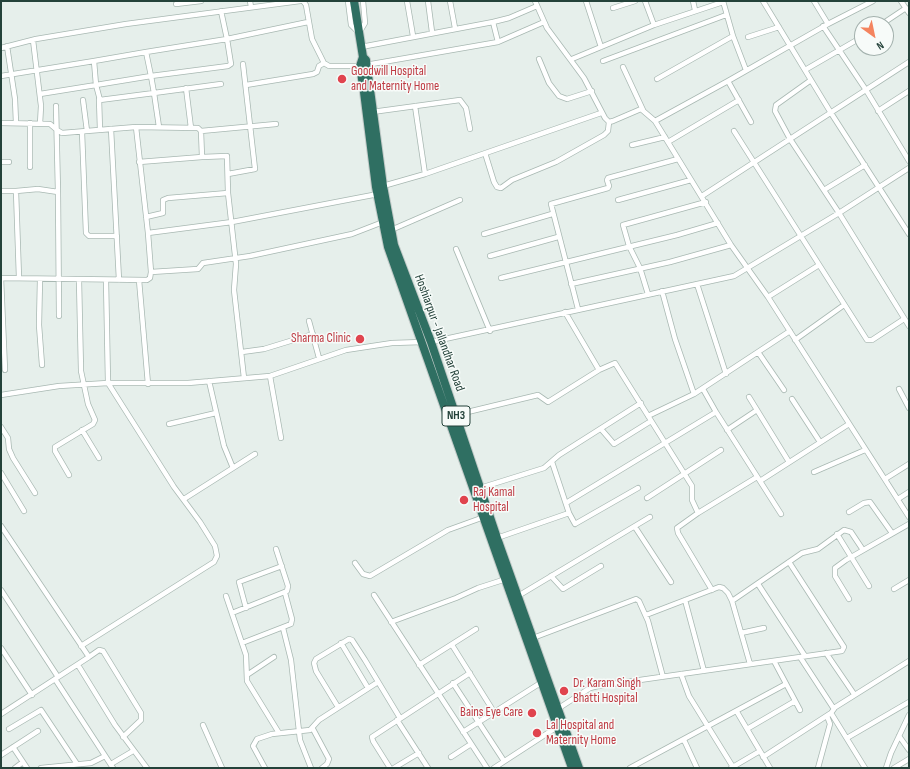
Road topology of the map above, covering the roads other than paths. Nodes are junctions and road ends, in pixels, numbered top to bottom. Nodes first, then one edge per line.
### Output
1 (201, 1) edge
2 (250, 1) edge
3 (301, 1) edge
4 (348, 1) edge
5 (354, 1) edge
6 (363, 1) edge
7 (407, 1) edge
8 (428, 1) edge
9 (450, 1) edge
10 (586, 1) edge
11 (635, 1) edge
12 (645, 1) edge
13 (693, 1) edge
14 (723, 1) edge
15 (763, 1) edge
16 (815, 1) edge
17 (873, 1) edge
18 (901, 1) edge
19 (536, 2) edge
20 (279, 3) edge
21 (176, 4) dead end
22 (251, 7) junction
23 (614, 8) dead end
24 (695, 10) junction
25 (908, 10) edge
26 (221, 11) junction
27 (726, 15) junction
28 (894, 18) edge
29 (308, 22) junction
30 (493, 22) junction
31 (544, 22) junction
32 (654, 25) junction
33 (825, 25) junction
34 (779, 27) junction
35 (455, 28) junction
36 (432, 32) junction
37 (359, 33) junction
38 (413, 36) junction
39 (733, 36) junction
40 (748, 37) dead end
41 (227, 39) junction
42 (33, 40) junction
43 (498, 42) junction
44 (854, 42) edge
45 (7, 46) junction
46 (790, 46) junction
47 (361, 47) junction
48 (601, 47) junction
49 (1, 48) edge
50 (146, 52) junction
51 (839, 52) junction
52 (539, 59) dead end
53 (572, 59) junction
54 (94, 61) junction
55 (603, 61) dead end
56 (909, 62) edge
57 (324, 63) junction
58 (243, 64) dead end
59 (363, 66) junction
60 (623, 67) dead end
61 (37, 70) junction
62 (746, 70) junction
63 (805, 70) junction
64 (12, 74) junction
65 (1, 76) edge
66 (151, 76) junction
67 (657, 79) dead end
68 (811, 80) junction
69 (728, 81) junction
70 (221, 84) dead end
71 (96, 85) junction
72 (246, 86) junction
73 (186, 88) junction
74 (866, 90) junction
75 (592, 91) junction
76 (909, 91) edge
77 (154, 93) junction
78 (40, 94) junction
79 (99, 99) junction
80 (83, 100) dead end
81 (739, 100) junction
82 (56, 106) dead end
83 (415, 106) junction
84 (643, 110) junction
85 (878, 111) junction
86 (372, 112) junction
87 (601, 113) junction
88 (831, 113) junction
89 (655, 121) junction
90 (609, 122) junction
91 (751, 122) dead end
92 (1, 123) edge
93 (16, 123) junction
94 (30, 124) junction
95 (40, 124) junction
96 (276, 124) dead end
97 (159, 127) junction
98 (251, 127) junction
99 (136, 128) junction
100 (191, 128) junction
101 (110, 129) junction
102 (57, 130) junction
103 (100, 130) junction
104 (470, 130) dead end
105 (84, 131) junction
106 (201, 131) junction
107 (734, 131) dead end
108 (666, 139) junction
109 (790, 139) junction
110 (632, 145) dead end
111 (485, 153) junction
112 (202, 157) junction
113 (678, 159) junction
114 (909, 161) edge
115 (1, 162) edge
116 (9, 162) dead end
117 (139, 162) junction
118 (754, 162) junction
119 (865, 165) junction
120 (30, 167) dead end
121 (909, 168) edge
122 (228, 174) junction
123 (425, 174) junction
124 (691, 180) junction
125 (382, 186) junction
126 (879, 188) junction
127 (824, 190) junction
128 (1, 191) edge
129 (16, 191) junction
130 (58, 192) junction
131 (228, 193) junction
132 (378, 194) junction
133 (702, 196) junction
134 (460, 200) dead end
135 (618, 200) dead end
136 (706, 202) junction
137 (839, 213) junction
138 (552, 214) junction
139 (146, 217) junction
140 (232, 222) junction
141 (383, 222) junction
142 (718, 223) junction
143 (391, 230) junction
144 (148, 233) junction
145 (484, 234) dead end
146 (909, 234) edge
147 (117, 236) junction
148 (801, 236) junction
149 (558, 237) junction
150 (731, 245) junction
151 (629, 246) junction
152 (456, 249) dead end
153 (490, 256) dead end
154 (235, 258) junction
155 (565, 262) junction
156 (819, 265) junction
157 (640, 268) junction
158 (748, 269) junction
159 (151, 272) junction
160 (1, 278) edge
161 (19, 278) junction
162 (501, 278) dead end
163 (40, 279) junction
164 (59, 280) junction
165 (79, 280) junction
166 (106, 280) junction
167 (119, 280) junction
168 (139, 280) junction
169 (571, 284) junction
170 (697, 284) junction
171 (662, 291) junction
172 (648, 294) junction
173 (768, 298) junction
174 (2, 304) edge
175 (844, 305) junction
176 (578, 309) junction
177 (565, 312) junction
178 (59, 316) dead end
179 (309, 321) dead end
180 (907, 322) edge
181 (490, 331) junction
182 (790, 332) junction
183 (313, 334) junction
184 (795, 340) junction
185 (427, 342) junction
186 (242, 352) junction
187 (758, 352) junction
188 (319, 358) junction
189 (42, 365) dead end
190 (5, 370) dead end
191 (599, 370) junction
192 (726, 374) junction
193 (270, 376) junction
194 (244, 378) junction
195 (209, 381) junction
196 (108, 383) junction
197 (84, 384) junction
198 (148, 384) junction
199 (703, 389) junction
200 (899, 389) dead end
201 (784, 390) dead end
202 (694, 394) junction
203 (1, 395) edge
204 (749, 397) dead end
205 (792, 399) dead end
206 (641, 403) junction
207 (909, 408) edge
208 (757, 410) junction
209 (716, 412) junction
210 (216, 413) junction
211 (456, 415) junction
212 (650, 418) junction
213 (169, 424) dead end
214 (849, 424) junction
215 (1, 427) edge
216 (601, 429) junction
217 (82, 430) junction
218 (727, 430) junction
219 (281, 438) dead end
220 (665, 442) junction
221 (820, 442) junction
222 (721, 450) dead end
223 (865, 450) junction
224 (255, 454) dead end
225 (99, 458) dead end
226 (552, 462) junction
227 (789, 462) junction
228 (909, 464) edge
229 (233, 468) junction
230 (814, 472) dead end
231 (1, 473) edge
232 (685, 474) junction
233 (69, 475) dead end
234 (758, 479) junction
235 (885, 479) junction
236 (480, 488) junction
237 (638, 488) dead end
238 (909, 492) edge
239 (35, 493) dead end
240 (647, 498) dead end
241 (898, 499) junction
242 (184, 500) junction
243 (566, 503) junction
244 (24, 511) dead end
245 (849, 512) dead end
246 (569, 513) junction
247 (698, 513) junction
248 (780, 514) dead end
249 (650, 516) dead end
250 (484, 517) junction
251 (909, 517) edge
252 (909, 524) edge
253 (1, 526) edge
254 (635, 527) junction
255 (892, 533) junction
256 (838, 534) junction
257 (7, 535) junction
258 (497, 538) junction
259 (1, 539) edge
260 (276, 549) dead end
261 (863, 550) junction
262 (852, 556) junction
263 (355, 562) dead end
264 (789, 562) junction
265 (282, 566) junction
266 (601, 566) dead end
267 (551, 576) junction
268 (506, 579) junction
269 (909, 580) edge
270 (671, 582) dead end
271 (758, 584) junction
272 (869, 586) dead end
273 (894, 589) dead end
274 (1, 590) edge
275 (712, 590) junction
276 (285, 593) junction
277 (374, 595) dead end
278 (226, 596) dead end
279 (518, 596) junction
280 (849, 599) dead end
281 (685, 600) junction
282 (732, 601) junction
283 (246, 608) junction
284 (232, 613) junction
285 (646, 615) junction
286 (391, 622) junction
287 (283, 628) junction
288 (764, 628) dead end
289 (476, 629) dead end
290 (742, 633) junction
291 (533, 638) junction
292 (242, 643) junction
293 (341, 643) junction
294 (452, 645) junction
295 (81, 646) junction
296 (1, 648) edge
297 (826, 653) junction
298 (89, 657) junction
299 (274, 657) dead end
300 (803, 657) junction
301 (774, 661) junction
302 (909, 661) edge
303 (750, 664) junction
304 (78, 665) junction
305 (419, 665) junction
306 (704, 671) junction
307 (470, 673) junction
308 (681, 674) junction
309 (247, 675) junction
310 (57, 678) junction
311 (663, 678) junction
312 (378, 682) junction
313 (542, 682) junction
314 (453, 683) junction
315 (786, 684) junction
316 (368, 688) junction
317 (438, 693) junction
318 (32, 694) junction
319 (854, 694) junction
320 (795, 701) junction
321 (909, 702) edge
322 (338, 707) junction
323 (558, 708) junction
324 (834, 708) junction
325 (800, 710) dead end
326 (494, 712) junction
327 (738, 712) junction
328 (1, 714) edge
329 (829, 715) junction
330 (909, 715) edge
331 (398, 719) junction
332 (478, 722) junction
333 (203, 725) dead end
334 (558, 727) junction
335 (708, 727) junction
336 (9, 729) dead end
337 (313, 729) junction
338 (747, 729) junction
339 (38, 731) dead end
340 (298, 732) junction
341 (463, 732) junction
342 (279, 733) junction
343 (899, 736) junction
344 (123, 737) junction
345 (847, 738) junction
346 (684, 740) junction
347 (471, 744) junction
348 (13, 747) junction
349 (909, 750) edge
350 (132, 751) junction
351 (760, 751) junction
352 (419, 753) junction
353 (1, 755) edge
354 (105, 756) junction
355 (451, 757) dead end
356 (763, 757) junction
357 (909, 760) edge
358 (504, 761) junction
359 (23, 762) junction
360 (77, 764) junction
361 (112, 766) edge
362 (484, 767) edge
363 (14, 768) edge
364 (27, 768) edge
365 (41, 768) edge
366 (147, 768) edge
367 (222, 768) edge
368 (265, 768) edge
369 (311, 768) edge
370 (322, 768) edge
371 (390, 768) edge
372 (394, 768) edge
373 (428, 768) edge
374 (494, 768) edge
375 (572, 768) edge
376 (579, 768) edge
377 (630, 768) edge
378 (697, 768) edge
379 (732, 768) edge
380 (770, 768) edge
381 (818, 768) edge
382 (865, 768) edge
383 (886, 768) edge
384 (894, 768) edge

1 - 21 street
2 - 22 street
3 - 20 street
3 - 29 street
4 - 37 street
5 - 37 highway, NH3
6 - 37 street
7 - 38 street
8 - 36 street
9 - 35 street
10 - 48 street
11 - 23 street
12 - 32 street
13 - 24 street
14 - 24 street
14 - 27 street
15 - 34 street
16 - 33 street
17 - 33 street
18 - 25 street
19 - 30 street
19 - 31 street
20 - 22 street
22 - 26 street
24 - 32 street
25 - 28 street
26 - 41 street
26 - 42 street
27 - 39 street
27 - 55 street
29 - 41 street
29 - 57 street
30 - 35 street
30 - 43 street
31 - 43 street
31 - 53 street
32 - 48 street
33 - 46 street
33 - 51 street
34 - 40 street
34 - 46 street
35 - 36 street
36 - 38 street
37 - 47 highway, Hoshiarpur - Jallandhar Road / NH3
38 - 47 street
39 - 62 street
39 - 67 street
41 - 50 street
41 - 66 street
42 - 45 street
42 - 61 street
43 - 59 street
44 - 51 street
45 - 49 street
45 - 64 street
46 - 62 street
46 - 63 street
47 - 59 highway, Hoshiarpur - Jallandhar Road / NH3
48 - 53 street
50 - 54 street
50 - 66 street
51 - 63 street
51 - 74 street
52 - 75 street
53 - 75 street
54 - 61 street
54 - 71 street
56 - 74 street
57 - 59 street
57 - 72 street
58 - 72 street
59 - 86 highway, Hoshiarpur - Jallandhar Road / NH3
59 - 132 highway, Hoshiarpur - Jallandhar Road / NH3
60 - 84 street
61 - 64 street
61 - 78 street
62 - 69 street
63 - 68 street
64 - 65 street
64 - 93 street
66 - 71 street
66 - 77 street
68 - 88 street
68 - 109 street
69 - 81 street
69 - 89 street
70 - 73 street
71 - 78 street
71 - 79 street
72 - 98 street
73 - 77 street
73 - 100 street
74 - 85 street
74 - 88 street
75 - 87 street
76 - 85 street
77 - 79 street
77 - 97 street
78 - 95 street
79 - 103 street
80 - 105 street
81 - 91 street
81 - 108 street
82 - 102 street
83 - 86 street
83 - 104 street
83 - 123 street
84 - 89 street
84 - 90 street
85 - 114 street
86 - 125 highway, Hoshiarpur - Jallandhar Road / NH3
87 - 90 street
87 - 111 street
88 - 109 street
88 - 119 street
89 - 108 street
90 - 111 street
92 - 93 street
93 - 94 street
94 - 95 street
94 - 120 street
95 - 102 street
96 - 98 street
97 - 99 street
97 - 100 street
98 - 106 street
98 - 122 street
99 - 101 street
99 - 117 street
100 - 106 street
101 - 103 street
101 - 147 street
102 - 105 street
102 - 130 street
103 - 105 street
105 - 147 street
106 - 112 street
107 - 118 street
108 - 110 street
108 - 113 street
109 - 118 street
109 - 127 street
111 - 123 street
112 - 117 street
112 - 122 street
113 - 124 street
113 - 138 street
115 - 116 street
117 - 139 street
118 - 133 street
118 - 148 street
119 - 126 street
119 - 127 street
121 - 126 street
122 - 131 street
123 - 125 street
124 - 133 street
124 - 135 street
125 - 143 highway, Hoshiarpur - Jallandhar Road / NH3
126 - 137 street
126 - 146 street
127 - 137 street
128 - 129 street
129 - 130 street
129 - 161 street
130 - 164 street
131 - 139 street
131 - 140 street
132 - 140 street
132 - 141 highway, Hoshiarpur - Jallandhar Road / NH3
133 - 136 street
134 - 143 street
136 - 142 street
136 - 151 street
137 - 148 street
137 - 180 street
138 - 145 street
138 - 149 street
139 - 144 street
140 - 144 street
140 - 154 street
141 - 154 street
141 - 185 highway, Hoshiarpur - Jallandhar Road / NH3
142 - 150 street
142 - 151 street
143 - 185 highway, Hoshiarpur - Jallandhar Road / NH3
144 - 159 street
147 - 167 street
148 - 156 street
148 - 158 street
149 - 153 street
149 - 155 street
150 - 157 street
150 - 158 street
151 - 155 street
151 - 157 street
152 - 181 street
154 - 159 street
154 - 186 street
155 - 162 street
155 - 169 street
156 - 173 street
156 - 175 street
157 - 169 street
157 - 172 street
158 - 170 street
158 - 173 street
159 - 168 street
160 - 161 street
160 - 174 street
161 - 163 street
163 - 164 street
163 - 189 street
164 - 165 street
164 - 178 street
165 - 166 street
165 - 197 street
166 - 167 street
166 - 196 street
167 - 168 street
168 - 198 street
169 - 176 street
170 - 171 street
170 - 192 street
171 - 172 street
171 - 202 street
172 - 176 street
173 - 182 street
174 - 190 street
175 - 180 street
175 - 184 street
176 - 177 street
177 - 181 street
177 - 191 street
179 - 183 street
181 - 185 street
182 - 184 street
182 - 187 street
183 - 186 street
183 - 188 street
184 - 214 street
185 - 188 street
185 - 211 highway, Hoshiarpur - Jallandhar Road / NH3
185 - 250 highway, Hoshiarpur - Jallandhar Road / NH3
186 - 194 street
187 - 192 street
187 - 201 street
188 - 193 street
191 - 206 street
191 - 211 street
192 - 199 street
193 - 194 street
193 - 219 street
194 - 195 street
195 - 198 street
195 - 210 street
196 - 197 street
196 - 198 street
196 - 242 street
197 - 203 street
197 - 217 street
199 - 202 street
199 - 209 street
200 - 207 street
202 - 212 street
204 - 208 street
205 - 221 street
206 - 212 street
206 - 216 street
208 - 218 street
208 - 227 street
209 - 218 street
209 - 220 street
210 - 213 street
210 - 229 street
211 - 236 highway, Hoshiarpur - Jallandhar Road / NH3
212 - 216 street
212 - 220 street
214 - 221 street
214 - 223 street
215 - 239 street
216 - 226 street
217 - 225 street
217 - 233 street
218 - 234 street
220 - 232 street
220 - 243 street
221 - 227 street
222 - 232 street
223 - 230 street
223 - 235 street
224 - 229 street
226 - 236 street
226 - 243 street
227 - 234 street
228 - 235 street
229 - 242 street
231 - 244 street
232 - 240 street
232 - 247 street
234 - 247 street
234 - 248 street
235 - 241 street
236 - 258 highway, Hoshiarpur - Jallandhar Road / NH3
237 - 246 street
238 - 241 street
241 - 251 street
242 - 295 street
243 - 246 street
245 - 255 street
246 - 258 street
247 - 275 street
249 - 254 street
250 - 263 street
250 - 268 highway, Hoshiarpur - Jallandhar Road / NH3
252 - 255 street
253 - 257 street
254 - 267 street
254 - 270 street
255 - 261 street
256 - 261 street
256 - 262 street
256 - 264 street
257 - 259 street
257 - 295 street
258 - 279 highway, Hoshiarpur - Jallandhar Road / NH3
260 - 265 street
261 - 262 street
262 - 272 street
262 - 280 street
264 - 271 street
264 - 297 street
265 - 276 street
265 - 283 street
266 - 267 street
267 - 279 street
268 - 286 street
268 - 313 highway, Hoshiarpur - Jallandhar Road / NH3
269 - 273 street
271 - 282 street
271 - 300 street
274 - 310 street
275 - 281 street
275 - 282 street
276 - 283 street
276 - 287 street
277 - 286 street
278 - 284 street
279 - 291 highway, Hoshiarpur - Jallandhar Road / NH3
281 - 285 street
281 - 306 street
282 - 290 street
283 - 284 street
284 - 292 street
285 - 291 street
285 - 311 street
286 - 305 street
287 - 292 street
287 - 340 street
288 - 290 street
289 - 294 street
290 - 303 street
291 - 323 highway, Hoshiarpur - Jallandhar Road / NH3
292 - 309 street
293 - 312 street
293 - 316 street
293 - 322 street
294 - 305 street
294 - 307 street
295 - 298 street
296 - 318 street
297 - 300 street
297 - 319 street
298 - 304 street
298 - 344 street
299 - 309 street
300 - 301 street
300 - 324 street
301 - 303 street
301 - 315 street
302 - 319 street
303 - 306 street
304 - 310 street
304 - 344 street
305 - 317 street
306 - 308 street
307 - 314 street
307 - 326 street
308 - 311 street
308 - 335 street
309 - 342 street
310 - 318 street
310 - 354 street
311 - 323 street
312 - 316 street
312 - 331 street
313 - 326 street
313 - 334 highway, Hoshiarpur - Jallandhar Road / NH3
314 - 317 street
314 - 332 street
315 - 320 street
315 - 327 street
316 - 322 street
317 - 331 street
317 - 341 street
318 - 328 street
319 - 324 street
320 - 325 street
320 - 338 street
321 - 345 street
322 - 337 street
323 - 376 highway, Hoshiarpur - Jallandhar Road / NH3
324 - 329 street
326 - 332 street
327 - 335 street
327 - 338 street
329 - 345 street
329 - 356 street
329 - 381 street
330 - 343 street
331 - 352 street
331 - 371 street
332 - 341 street
332 - 358 street
333 - 367 street
334 - 358 street
334 - 375 highway, Hoshiarpur - Jallandhar Road / NH3
335 - 346 street
335 - 379 street
336 - 360 street
337 - 340 street
337 - 370 street
338 - 351 street
339 - 348 street
340 - 342 street
340 - 369 street
341 - 347 street
342 - 368 street
343 - 349 street
343 - 383 street
344 - 350 street
345 - 382 street
346 - 377 street
346 - 378 street
347 - 355 street
347 - 362 street
348 - 353 street
348 - 359 street
350 - 361 street
350 - 366 street
351 - 356 street
351 - 379 street
352 - 372 street
352 - 373 street
354 - 360 street
354 - 361 street
356 - 380 street
357 - 384 street
358 - 374 street
359 - 363 street
359 - 364 street
360 - 365 street

